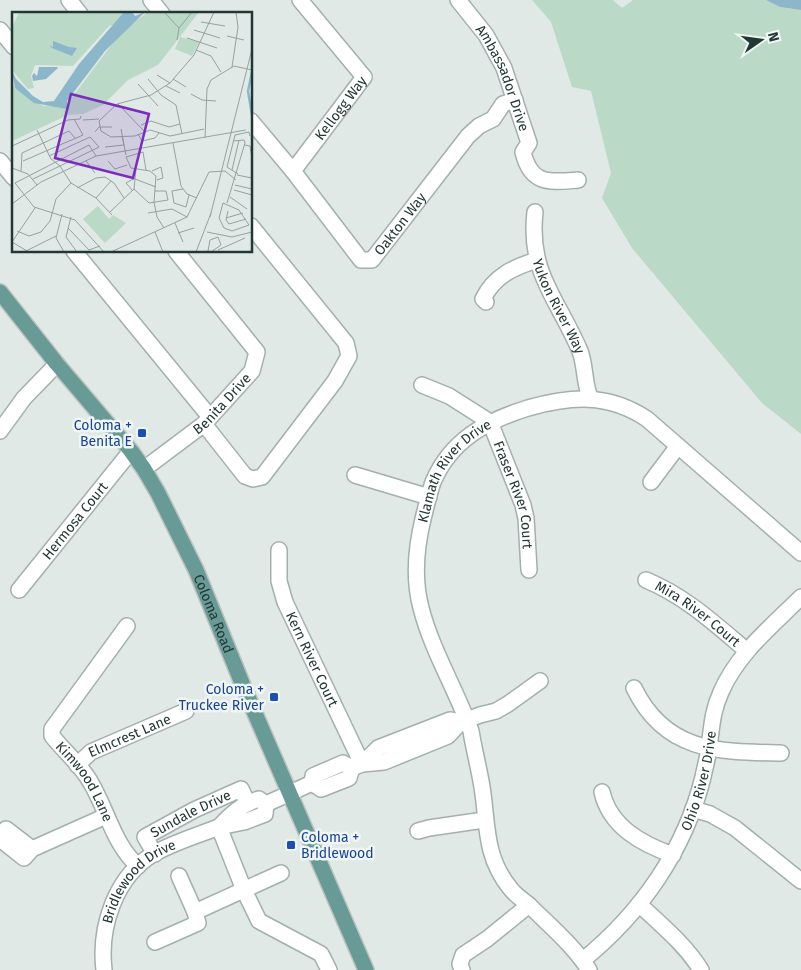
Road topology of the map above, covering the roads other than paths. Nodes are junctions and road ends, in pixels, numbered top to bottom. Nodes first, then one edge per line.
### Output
1 (69, 0) edge
2 (151, 0) edge
3 (300, 0) edge
4 (458, 0) edge
5 (78, 12) edge
6 (160, 12) edge
7 (0, 30) edge
8 (12, 45) edge
9 (515, 100) junction
10 (252, 122) edge
11 (0, 161) edge
12 (293, 171) junction
13 (12, 176) edge
14 (578, 180) dead end
15 (534, 212) dead end
16 (252, 227) edge
17 (75, 252) edge
18 (177, 252) edge
19 (537, 260) junction
20 (0, 292) edge
21 (486, 302) dead end
22 (57, 364) junction
23 (422, 385) dead end
24 (591, 399) junction
25 (207, 421) junction
26 (490, 422) junction
27 (0, 431) edge
28 (678, 446) junction
29 (130, 451) junction
30 (144, 469) junction
31 (355, 476) dead end
32 (651, 482) dead end
33 (429, 498) junction
34 (279, 550) dead end
35 (801, 553) edge
36 (529, 570) dead end
37 (646, 580) dead end
38 (19, 590) dead end
39 (801, 597) edge
40 (127, 626) dead end
41 (747, 651) junction
42 (540, 681) dead end
43 (634, 688) dead end
44 (186, 711) dead end
45 (464, 721) junction
46 (709, 747) junction
47 (781, 753) dead end
48 (77, 765) junction
49 (357, 766) junction
50 (602, 792) dead end
51 (289, 793) junction
52 (247, 802) junction
53 (266, 804) junction
54 (693, 809) junction
55 (194, 810) junction
56 (106, 816) junction
57 (484, 820) junction
58 (220, 827) junction
59 (418, 831) dead end
60 (204, 833) junction
61 (0, 838) edge
62 (155, 854) junction
63 (673, 855) junction
64 (138, 866) junction
65 (281, 873) dead end
66 (179, 876) dead end
67 (801, 881) edge
68 (244, 890) junction
69 (639, 904) junction
70 (528, 905) junction
71 (195, 912) junction
72 (155, 942) dead end
73 (586, 965) edge
74 (104, 970) edge
75 (329, 970) edge
76 (366, 970) edge
77 (462, 970) edge
78 (701, 970) edge

1 - 5 street
2 - 6 street
3 - 12 street, Kellogg Way
4 - 9 street, Ambassador Drive
7 - 8 street
9 - 12 street, Oakton Way
9 - 14 street, Ambassador Drive
10 - 12 street, Oakton Way
11 - 13 street
15 - 19 street, Yukon River Way
16 - 25 street
17 - 25 street
18 - 25 street, Benita Drive
19 - 21 street
19 - 24 street, Yukon River Way
20 - 22 main road, Coloma Road
22 - 27 street
22 - 29 main road, Coloma Road
23 - 26 street
24 - 26 street, Klamath River Drive
24 - 28 street, Klamath River Drive
25 - 30 street, Benita Drive
26 - 33 street, Klamath River Drive
26 - 36 street, Fraser River Court
28 - 32 street
28 - 35 street, Klamath River Drive
29 - 30 main road, Coloma Road
29 - 38 street, Hermosa Court
30 - 51 main road, Coloma Road
31 - 33 street
33 - 45 street, Klamath River Drive
34 - 49 street, Kern River Court
37 - 41 street, Mira River Court
39 - 41 street, Ohio River Drive
40 - 48 street, Kimwood Lane
41 - 46 street, Ohio River Drive
42 - 45 street
43 - 46 street
44 - 48 street, Elmcrest Lane
45 - 49 street
45 - 57 street, Klamath River Drive
46 - 47 street
46 - 54 street, Ohio River Drive
48 - 56 street, Kimwood Lane
49 - 51 street, Bridlewood Drive
50 - 63 street
51 - 53 street, Bridlewood Drive
51 - 76 main road, Coloma Road
52 - 53 street
52 - 55 street, Sundale Drive
52 - 58 street, Bridlewood Drive
53 - 58 street, Bridlewood Drive
54 - 63 street, Ohio River Drive
54 - 67 street
55 - 60 street
55 - 62 street, Sundale Drive
56 - 61 street
56 - 64 street, Kimwood Lane
57 - 59 street
57 - 70 street, Klamath River Drive
58 - 60 street, Bridlewood Drive
58 - 68 street
60 - 62 street, Bridlewood Drive
62 - 64 street, Bridlewood Drive
63 - 69 street, Ohio River Drive
64 - 74 street, Bridlewood Drive
65 - 68 street
66 - 71 street
68 - 71 street
68 - 75 street
69 - 73 street, Ohio River Drive
69 - 78 street
70 - 73 street, Klamath River Drive
70 - 77 street
71 - 72 street

